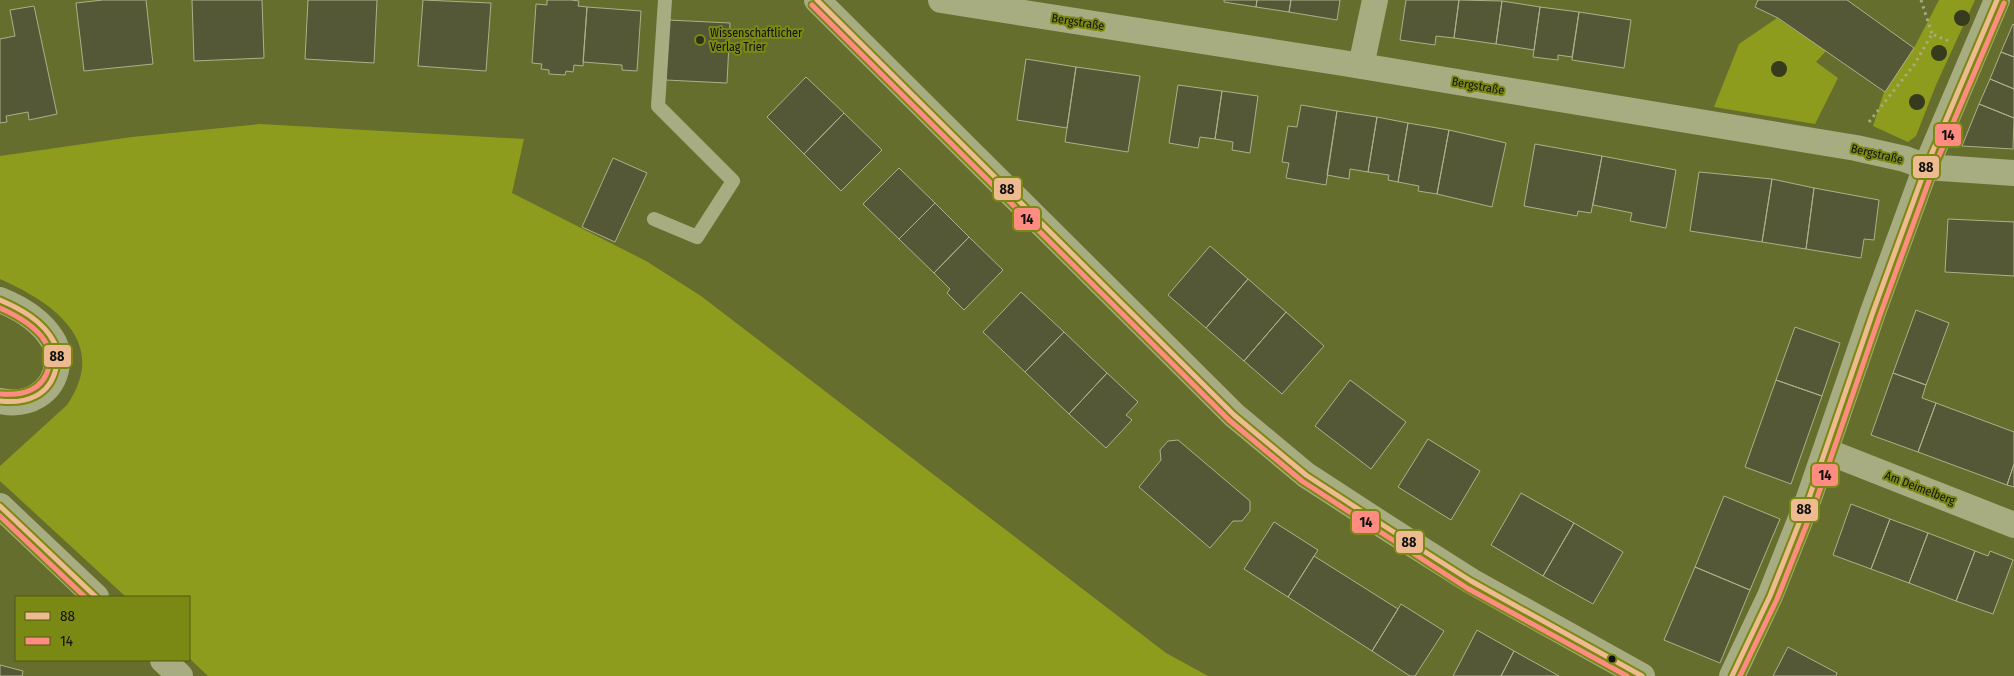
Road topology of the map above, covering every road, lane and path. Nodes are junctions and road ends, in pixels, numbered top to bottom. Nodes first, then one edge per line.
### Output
1 (665, 0) edge
2 (817, 0) edge
3 (941, 0) edge
4 (1375, 0) edge
5 (1922, 0) edge
6 (1997, 0) edge
7 (1932, 34) junction
8 (1974, 51) junction
9 (1360, 66) junction
10 (1856, 148) junction
11 (1926, 167) junction
12 (2014, 174) edge
13 (654, 219) dead end
14 (0, 300) edge
15 (0, 401) edge
16 (1826, 451) junction
17 (0, 506) edge
18 (2014, 524) edge
19 (95, 596) edge
20 (164, 661) edge
21 (180, 676) edge
22 (1642, 676) edge
23 (1732, 676) edge

1 - 13 lane
2 - 22 street
3 - 9 street, Bergstraße
4 - 9 street
5 - 7 path
6 - 8 street
7 - 8 path
7 - 10 path
8 - 11 street
9 - 10 street, Bergstraße
10 - 11 street, Bergstraße
11 - 12 street, Bergstraße
11 - 16 street
14 - 15 street
16 - 18 street, Am Deimelberg
16 - 23 street
17 - 19 street
20 - 21 street

